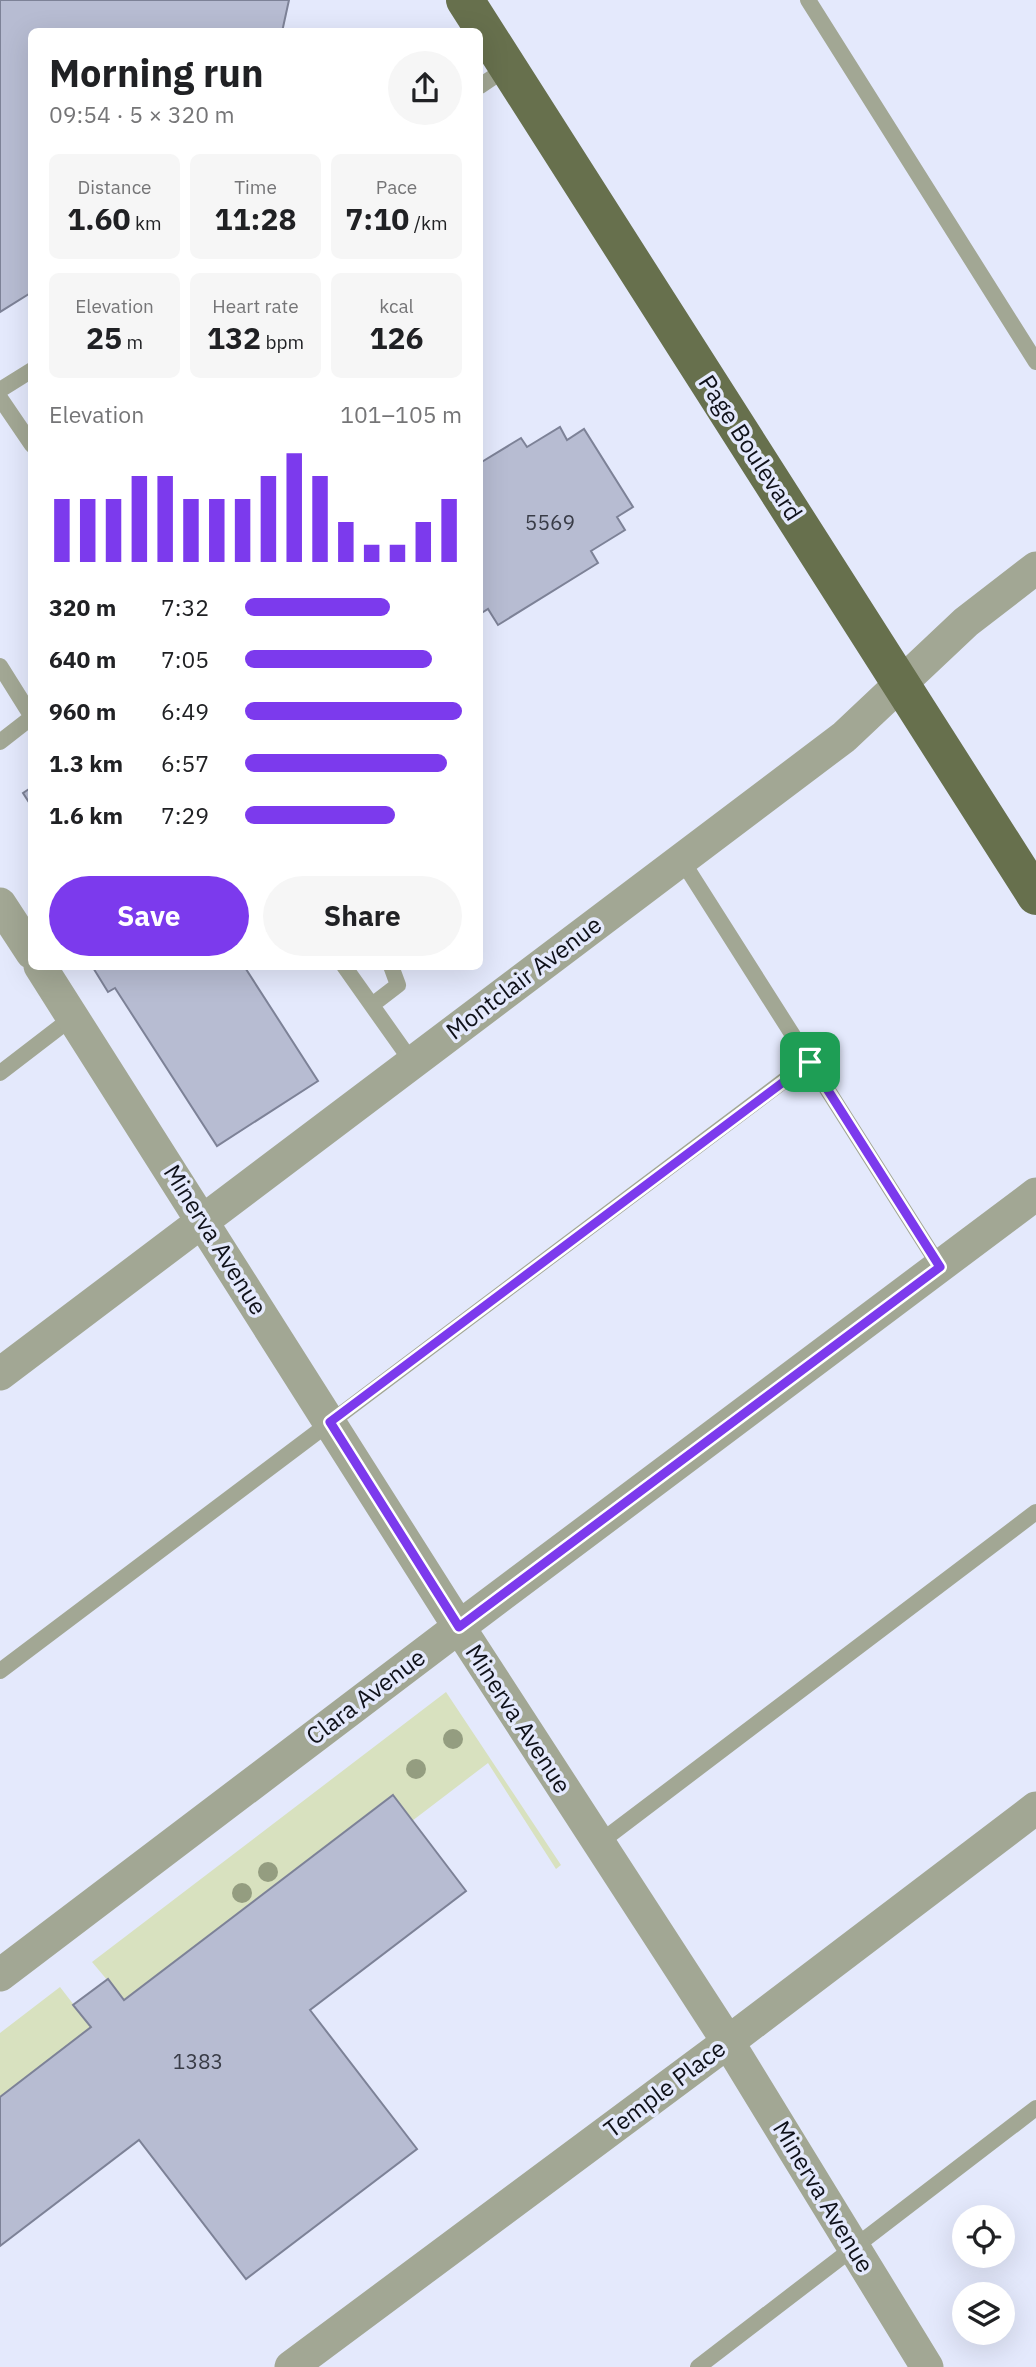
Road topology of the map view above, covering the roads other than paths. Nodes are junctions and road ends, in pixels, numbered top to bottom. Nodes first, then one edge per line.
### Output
1 (464, 0) edge
2 (808, 0) edge
3 (475, 28) edge
4 (483, 50) edge
5 (493, 77) edge
6 (1036, 362) edge
7 (28, 372) edge
8 (0, 390) edge
9 (0, 398) edge
10 (28, 439) edge
11 (1036, 568) edge
12 (0, 666) edge
13 (900, 683) junction
14 (28, 711) edge
15 (28, 720) edge
16 (0, 742) edge
17 (681, 859) junction
18 (1036, 896) edge
19 (0, 904) edge
20 (28, 947) edge
21 (43, 970) edge
22 (347, 970) edge
23 (392, 970) edge
24 (372, 1005) junction
25 (72, 1017) junction
26 (412, 1062) junction
27 (810, 1062) junction
28 (0, 1073) edge
29 (1036, 1195) edge
30 (203, 1220) junction
31 (940, 1267) junction
32 (0, 1374) edge
33 (330, 1422) junction
34 (1036, 1512) edge
35 (459, 1627) junction
36 (0, 1671) edge
37 (1036, 1808) edge
38 (599, 1843) junction
39 (0, 1975) edge
40 (728, 2042) junction
41 (1036, 2108) edge
42 (854, 2248) junction
43 (291, 2367) edge
44 (698, 2367) edge
45 (926, 2367) edge

1 - 3 main road, Page Boulevard
2 - 6 lane
4 - 5 main road, Page Boulevard
5 - 13 main road, Page Boulevard
7 - 8 lane
9 - 10 lane
11 - 13 street, Montclair Avenue
12 - 14 lane
13 - 17 street, Montclair Avenue
13 - 18 main road, Page Boulevard
15 - 16 lane
17 - 26 street, Montclair Avenue
17 - 27 lane
19 - 20 street
21 - 25 street, Minerva Avenue
22 - 24 lane
23 - 24 lane
24 - 26 lane
25 - 28 lane
25 - 30 street, Minerva Avenue
26 - 30 street, Montclair Avenue
27 - 31 lane
27 - 33 lane
29 - 31 street, Clara Avenue
30 - 32 street, Montclair Avenue
30 - 33 street, Minerva Avenue
31 - 35 street, Clara Avenue
33 - 35 street, Minerva Avenue
33 - 36 lane
34 - 38 lane
35 - 38 street, Minerva Avenue
35 - 39 street, Clara Avenue
37 - 40 street, Temple Place
38 - 40 street, Minerva Avenue
40 - 42 street, Minerva Avenue
40 - 43 street, Temple Place
41 - 42 lane
42 - 44 lane
42 - 45 street, Minerva Avenue

